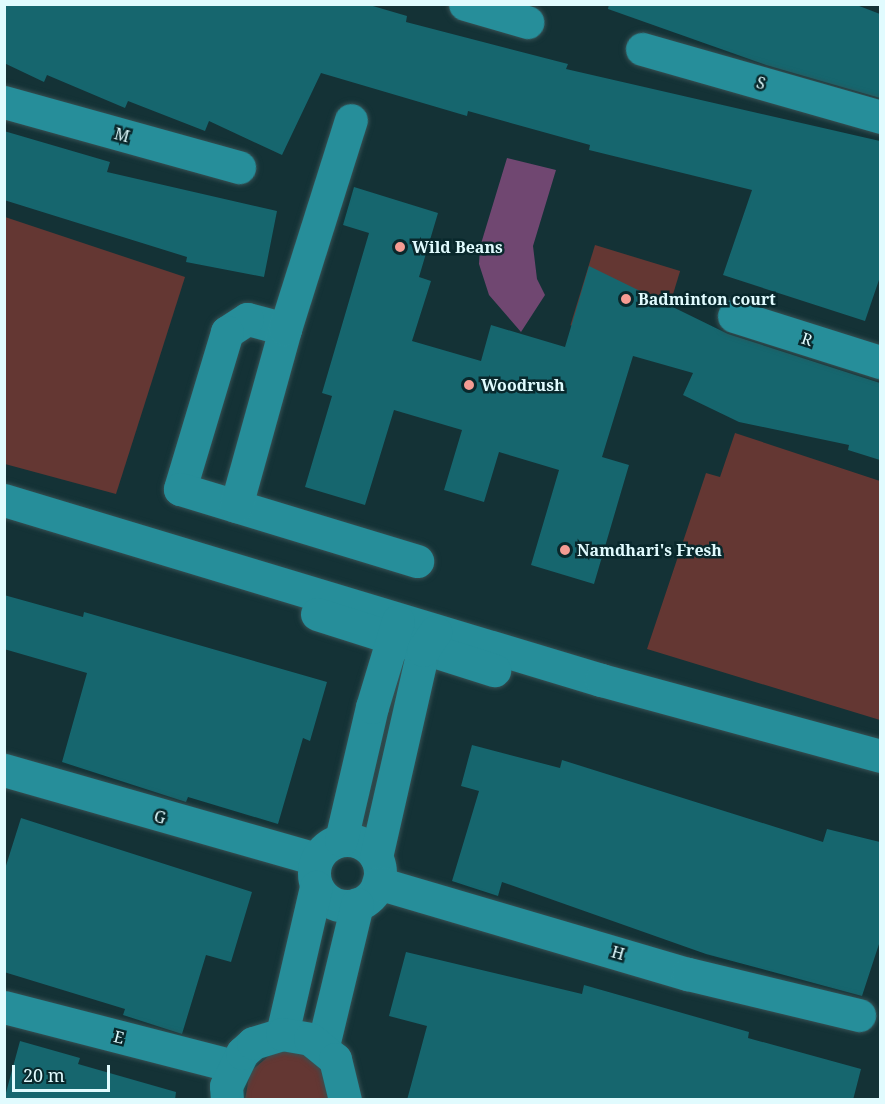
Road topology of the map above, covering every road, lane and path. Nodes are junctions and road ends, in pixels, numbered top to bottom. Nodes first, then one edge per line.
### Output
1 (465, 4) edge
2 (527, 22) dead end
3 (642, 49) dead end
4 (4, 102) edge
5 (880, 117) edge
6 (351, 120) dead end
7 (239, 167) dead end
8 (734, 316) dead end
9 (285, 329) junction
10 (880, 362) edge
11 (4, 500) edge
12 (236, 506) junction
13 (4, 520) edge
14 (417, 561) dead end
15 (395, 629) junction
16 (430, 639) junction
17 (880, 756) edge
18 (4, 770) edge
19 (880, 774) edge
20 (324, 862) junction
21 (370, 881) junction
22 (4, 1008) edge
23 (859, 1015) dead end
24 (282, 1034) junction
25 (323, 1046) junction
26 (233, 1066) junction
27 (227, 1100) edge
28 (345, 1100) edge

1 - 2 street
3 - 5 street, S
4 - 7 street, M
6 - 9 street
8 - 10 street, R
9 - 12 street
9 - 12 street
11 - 15 street
12 - 14 street
13 - 15 street
15 - 16 street
15 - 20 street
16 - 17 street
16 - 19 street
16 - 21 street
18 - 20 street, G
20 - 21 street, G
20 - 21 street
20 - 24 street
21 - 23 street, H
21 - 25 street
22 - 26 street, E
24 - 25 street
24 - 26 street
25 - 28 street
26 - 27 street

